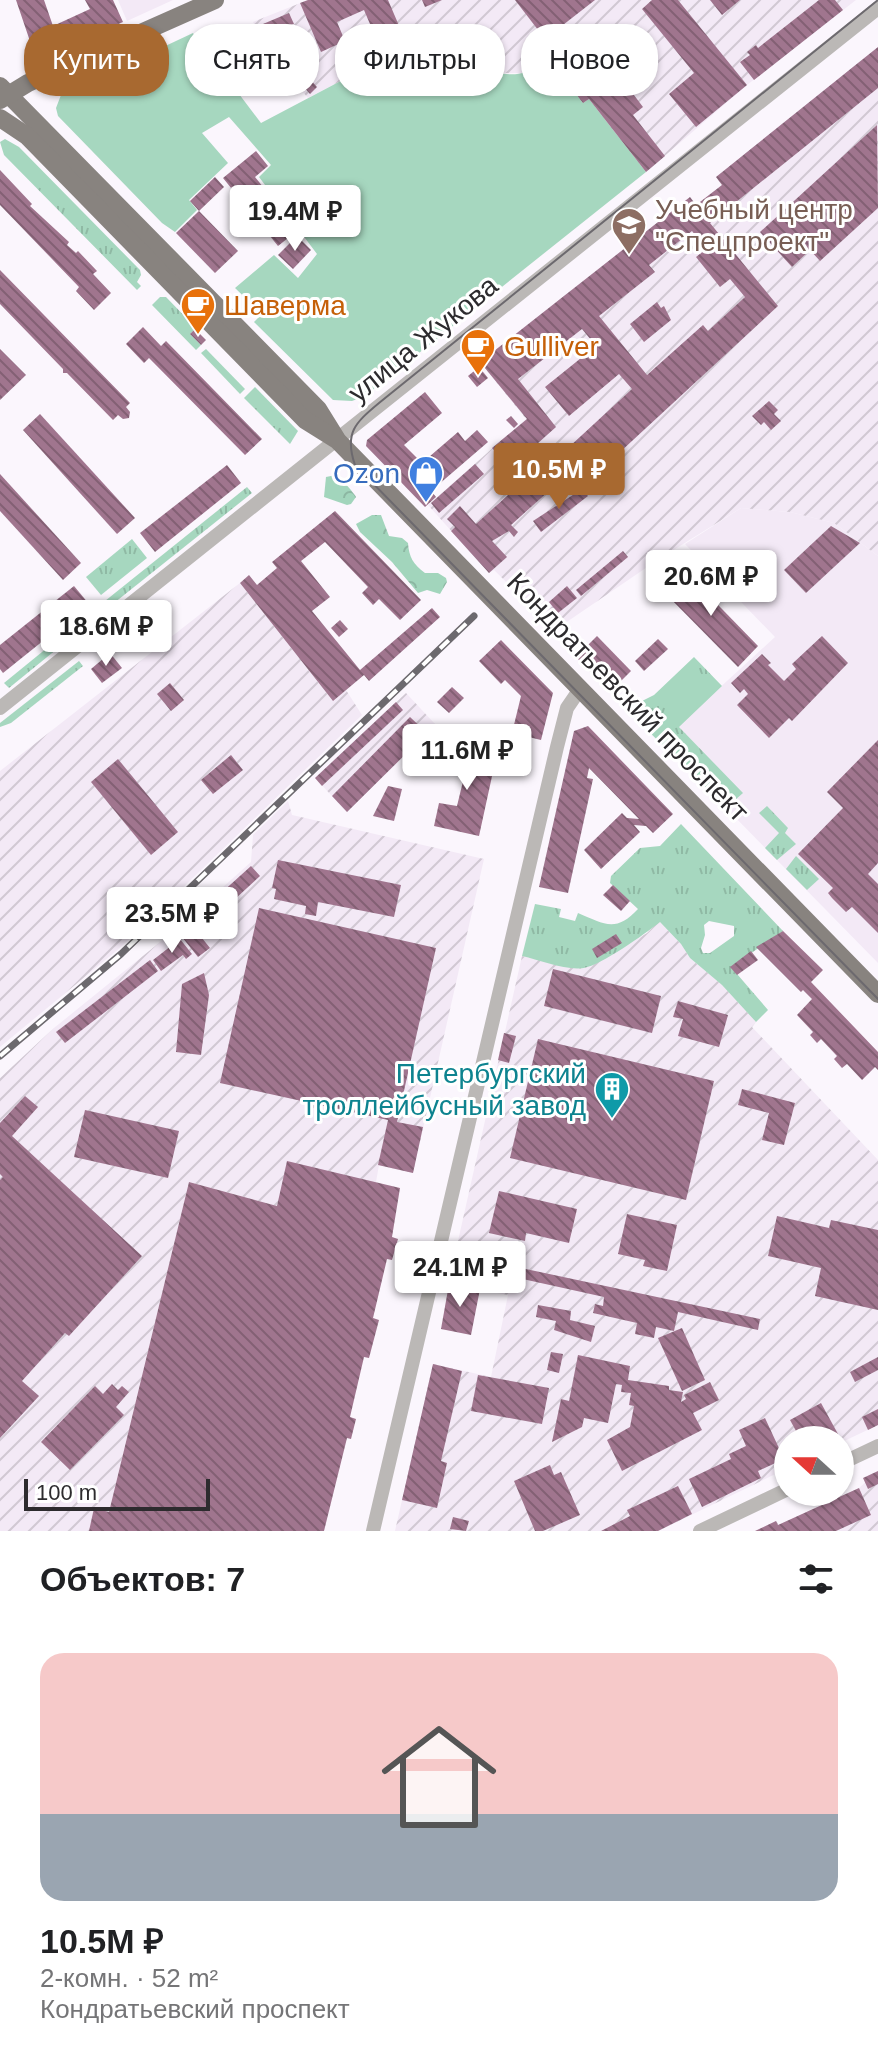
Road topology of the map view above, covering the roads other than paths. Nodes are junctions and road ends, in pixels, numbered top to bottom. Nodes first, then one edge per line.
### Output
1 (215, 0) edge
2 (878, 8) edge
3 (3, 97) edge
4 (0, 118) edge
5 (337, 440) junction
6 (580, 689) junction
7 (0, 708) edge
8 (878, 994) edge
9 (878, 1446) edge
10 (854, 1457) edge
11 (774, 1496) edge
12 (373, 1531) edge
13 (700, 1531) edge

1 - 3 main road
2 - 5 street, улица Жукова
3 - 5 main road, Кондратьевский проспект
4 - 5 main road, Кондратьевский проспект
5 - 6 main road, Кондратьевский проспект
5 - 7 street, улица Жукова
6 - 8 main road, Кондратьевский проспект
6 - 12 street
9 - 10 street
11 - 13 street

